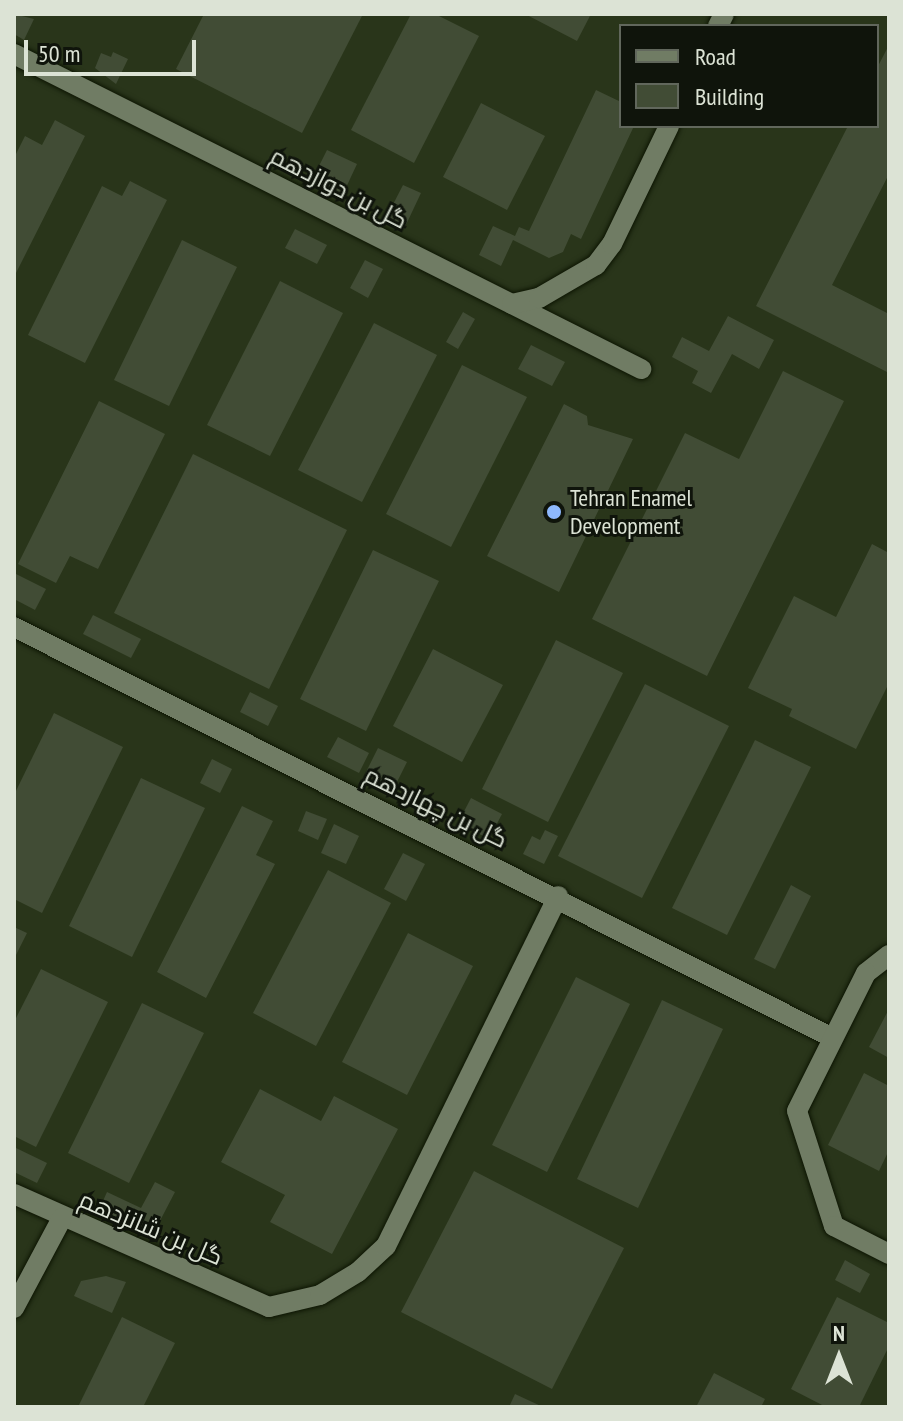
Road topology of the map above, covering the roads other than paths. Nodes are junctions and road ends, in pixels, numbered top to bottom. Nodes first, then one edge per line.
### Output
1 (14, 54) edge
2 (668, 128) edge
3 (512, 304) junction
4 (641, 369) dead end
5 (14, 627) edge
6 (558, 896) junction
7 (889, 955) edge
8 (833, 1038) junction
9 (14, 1194) edge
10 (62, 1218) junction
11 (889, 1254) edge
12 (14, 1308) edge

1 - 3 street, گل بن دوازدهم
2 - 3 street
3 - 4 street, گل بن دوازدهم
5 - 6 street, گل بن چهاردهم
6 - 8 street, گل بن چهاردهم
6 - 10 street, گل بن شانزدهم
7 - 8 street
8 - 11 street
9 - 10 street, گل بن شانزدهم
10 - 12 street

